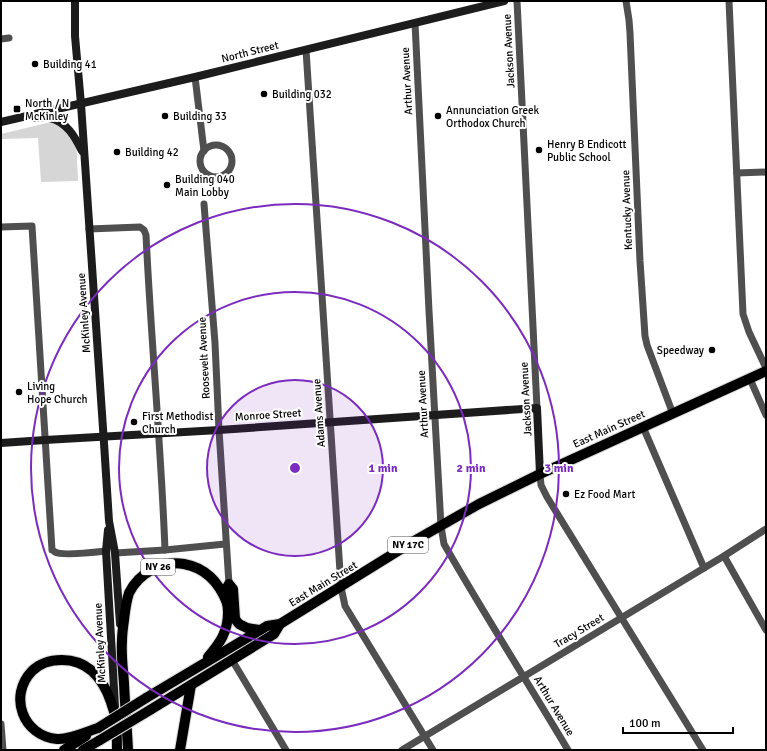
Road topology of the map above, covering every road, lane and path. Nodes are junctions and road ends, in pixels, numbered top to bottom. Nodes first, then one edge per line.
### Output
1 (75, 1) edge
2 (504, 1) edge
3 (517, 1) edge
4 (626, 1) edge
5 (730, 1) edge
6 (416, 23) junction
7 (9, 38) dead end
8 (1, 39) edge
9 (306, 50) junction
10 (195, 77) junction
11 (81, 104) junction
12 (23, 117) junction
13 (1, 122) edge
14 (204, 151) junction
15 (84, 155) junction
16 (766, 172) edge
17 (737, 173) junction
18 (204, 204) dead end
19 (1, 227) edge
20 (89, 229) junction
21 (766, 370) edge
22 (750, 379) junction
23 (537, 408) junction
24 (673, 414) junction
25 (434, 415) junction
26 (766, 415) edge
27 (330, 422) junction
28 (643, 427) junction
29 (219, 430) junction
30 (158, 434) junction
31 (103, 436) junction
32 (45, 440) junction
33 (1, 443) edge
34 (540, 474) junction
35 (109, 521) junction
36 (441, 526) junction
37 (766, 529) edge
38 (226, 544) junction
39 (165, 550) junction
40 (106, 551) junction
41 (116, 553) junction
42 (724, 556) junction
43 (704, 568) junction
44 (229, 584) junction
45 (341, 587) junction
46 (227, 603) junction
47 (622, 617) junction
48 (280, 624) junction
49 (259, 630) junction
50 (766, 630) edge
51 (122, 640) junction
52 (232, 660) junction
53 (203, 664) junction
54 (524, 676) junction
55 (191, 685) junction
56 (115, 715) junction
57 (1, 724) edge
58 (98, 728) junction
59 (425, 736) junction
60 (3, 750) edge
61 (64, 750) edge
62 (83, 750) edge
63 (117, 750) edge
64 (128, 750) edge
65 (180, 750) edge
66 (286, 750) edge
67 (402, 750) edge
68 (433, 750) edge
69 (568, 750) edge
70 (703, 750) edge

1 - 11 street, McKinley Avenue
2 - 6 street, North Street
3 - 23 street, Jackson Avenue
4 - 24 street, Kentucky Avenue
5 - 17 street
6 - 9 street, North Street
6 - 25 street, Arthur Avenue
7 - 8 street
9 - 10 street, North Street
9 - 27 street, Adams Avenue
10 - 11 street, North Street
10 - 14 street
11 - 12 street, North Street
11 - 15 street, McKinley Avenue
12 - 13 street, North Street
12 - 15 street
14 - 14 street
15 - 20 street, McKinley Avenue
16 - 17 street
17 - 21 street
18 - 29 street, Roosevelt Avenue
19 - 32 street
20 - 30 street
20 - 31 street, McKinley Avenue
21 - 22 main road, East Main Street / NY 17C
22 - 24 main road, East Main Street / NY 17C
22 - 26 street
23 - 25 street, Monroe Street
23 - 34 street, Jackson Avenue
24 - 28 main road, East Main Street / NY 17C
25 - 27 street, Monroe Street
25 - 36 street, Arthur Avenue
27 - 29 street, Monroe Street
27 - 45 street, Adams Avenue
28 - 34 main road, East Main Street / NY 17C
28 - 43 street
29 - 30 street, Monroe Street
29 - 38 street, Roosevelt Avenue
30 - 31 street, Monroe Street
30 - 39 street
31 - 32 street, Monroe Street
31 - 35 street, McKinley Avenue
32 - 33 street, Monroe Street
32 - 40 street
34 - 36 main road, East Main Street / NY 17C
34 - 47 street, Jackson Avenue
35 - 40 street, McKinley Avenue
35 - 41 street, McKinley Avenue
36 - 45 main road, East Main Street / NY 17C
36 - 54 street, Arthur Avenue
37 - 42 street, Tracy Street
38 - 39 street
38 - 44 street, Roosevelt Avenue
39 - 41 street
40 - 56 street, McKinley Avenue
41 - 51 street, McKinley Avenue
42 - 43 street, Tracy Street
42 - 50 street
43 - 47 street, Tracy Street
44 - 46 main road
44 - 49 main road
45 - 48 main road, East Main Street / NY 17C
45 - 59 street, Adams Avenue
46 - 51 main road, NY 26
46 - 53 main road, NY 26
47 - 54 street, Tracy Street
47 - 70 street, Jackson Avenue
48 - 49 main road, East Main Street / NY 17C
48 - 52 main road, East Main Street / NY 17C
49 - 53 main road, East Main Street / NY 17C
51 - 64 main road, NY 26
52 - 55 main road, East Main Street / NY 17C
52 - 66 street
53 - 58 main road, East Main Street / NY 17C, bridge
54 - 59 street, Tracy Street
54 - 69 street, Arthur Avenue
55 - 62 main road, East Main Street / NY 17C, bridge
55 - 65 main road
56 - 58 main road
56 - 63 main road
57 - 60 street
58 - 61 main road, East Main Street / NY 17C
59 - 67 street, Tracy Street
59 - 68 street, Adams Avenue

